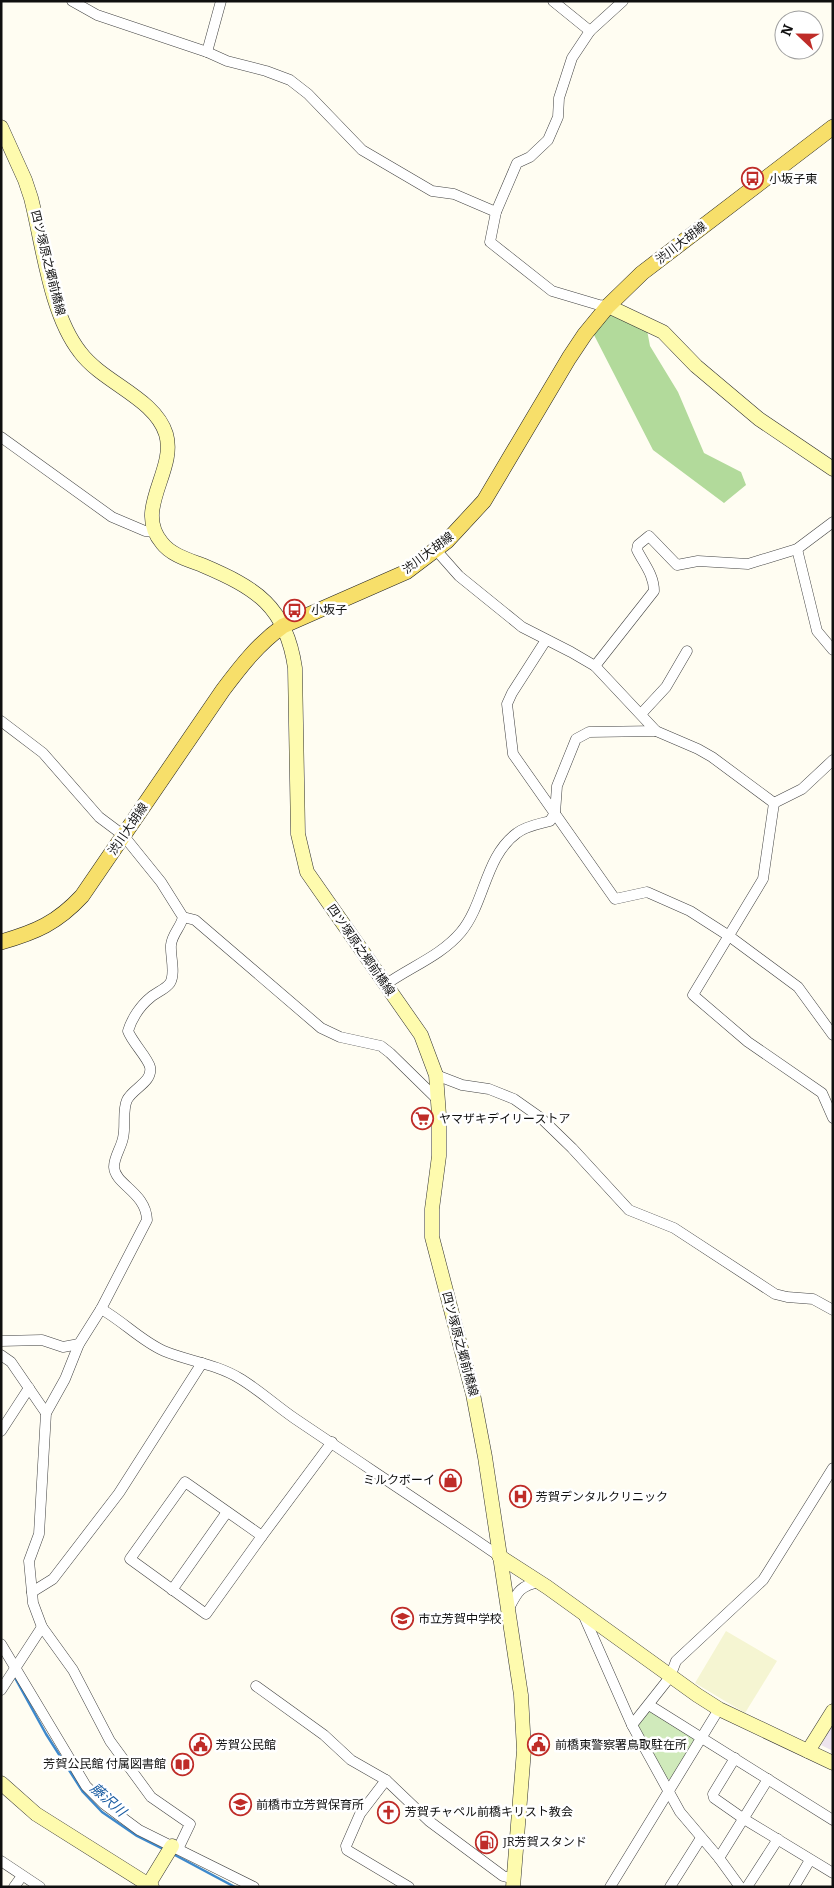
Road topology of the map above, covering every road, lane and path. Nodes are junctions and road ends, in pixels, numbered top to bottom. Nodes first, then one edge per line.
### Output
1 (72, 1) edge
2 (221, 1) edge
3 (553, 1) edge
4 (623, 1) edge
5 (590, 31) junction
6 (207, 52) junction
7 (833, 127) edge
8 (2, 130) edge
9 (496, 212) junction
10 (608, 306) junction
11 (1, 437) edge
12 (833, 469) edge
13 (833, 522) edge
14 (155, 532) junction
15 (797, 549) junction
16 (436, 550) junction
17 (283, 626) junction
18 (546, 640) junction
19 (833, 650) edge
20 (687, 651) dead end
21 (595, 666) junction
22 (641, 714) junction
23 (1, 721) edge
24 (656, 731) junction
25 (833, 760) edge
26 (774, 804) junction
27 (555, 812) junction
28 (123, 835) junction
29 (183, 917) junction
30 (729, 936) junction
31 (1, 942) edge
32 (385, 985) junction
33 (833, 1035) edge
34 (436, 1075) junction
35 (439, 1102) junction
36 (833, 1118) edge
37 (101, 1309) junction
38 (833, 1310) edge
39 (1, 1341) edge
40 (79, 1344) junction
41 (1, 1355) edge
42 (202, 1363) junction
43 (29, 1388) junction
44 (46, 1413) junction
45 (1, 1432) edge
46 (332, 1442) junction
47 (833, 1468) edge
48 (227, 1512) junction
49 (262, 1536) junction
50 (499, 1556) junction
51 (539, 1582) junction
52 (172, 1590) junction
53 (32, 1592) junction
54 (508, 1610) junction
55 (583, 1613) junction
56 (42, 1627) junction
57 (1, 1644) edge
58 (15, 1669) junction
59 (670, 1676) junction
60 (256, 1686) dead end
61 (1, 1690) edge
62 (649, 1705) junction
63 (719, 1709) junction
64 (833, 1711) edge
65 (632, 1725) junction
66 (701, 1738) junction
67 (808, 1751) junction
68 (735, 1758) junction
69 (833, 1763) edge
70 (386, 1780) junction
71 (768, 1780) junction
72 (1, 1783) edge
73 (668, 1792) junction
74 (744, 1819) junction
75 (833, 1820) edge
76 (701, 1838) junction
77 (778, 1839) junction
78 (175, 1848) junction
79 (719, 1858) junction
80 (810, 1860) junction
81 (1, 1861) edge
82 (833, 1873) edge
83 (22, 1876) junction
84 (514, 1883) edge
85 (735, 1885) edge
86 (149, 1886) edge
87 (14, 1887) edge
88 (40, 1887) edge
89 (254, 1887) edge
90 (409, 1887) edge
91 (610, 1887) edge
92 (670, 1887) edge
93 (747, 1887) edge
94 (794, 1887) edge

1 - 6 street
2 - 6 street
3 - 5 street
4 - 5 street
5 - 9 street
6 - 9 street
7 - 10 main road, 渋川大胡線
8 - 14 main road, 四ツ塚原之郷前橋線
9 - 10 street
10 - 12 main road
10 - 16 main road, 渋川大胡線
11 - 14 street
13 - 15 street
14 - 17 main road, 四ツ塚原之郷前橋線
15 - 19 street
15 - 21 street
16 - 17 main road, 渋川大胡線
16 - 18 street
17 - 28 main road, 渋川大胡線
17 - 32 main road, 四ツ塚原之郷前橋線
18 - 21 street
18 - 27 street
20 - 22 street
21 - 22 street
22 - 24 street
23 - 28 street
24 - 26 street
24 - 27 street
25 - 26 street
26 - 30 street
27 - 30 street
27 - 32 street
28 - 29 street
28 - 31 main road, 渋川大胡線
29 - 35 street
29 - 37 street
30 - 33 street
30 - 36 street
32 - 34 main road, 四ツ塚原之郷前橋線
34 - 35 main road, 四ツ塚原之郷前橋線
34 - 38 street
35 - 50 main road, 四ツ塚原之郷前橋線
37 - 40 street
37 - 42 street
39 - 40 street
40 - 44 street
41 - 43 street
42 - 46 street
42 - 53 street
43 - 44 street
43 - 45 street
44 - 53 street
46 - 49 street
46 - 50 street
47 - 59 street
48 - 49 street
48 - 52 street
48 - 52 street
49 - 52 street
50 - 51 main road
50 - 54 main road, 四ツ塚原之郷前橋線
51 - 54 street
51 - 55 main road
53 - 56 street
54 - 84 main road, 四ツ塚原之郷前橋線
55 - 59 main road
55 - 65 street
56 - 58 street
56 - 78 street
57 - 58 street
58 - 61 street
58 - 78 street
59 - 62 street
59 - 63 main road
60 - 70 street
62 - 65 street
62 - 66 street
63 - 66 street
63 - 67 main road
64 - 67 main road
65 - 73 street
66 - 68 street
66 - 73 street
67 - 69 main road
68 - 71 street
68 - 74 street
70 - 84 street
70 - 90 street
71 - 74 street
71 - 75 street
72 - 86 main road
73 - 76 street
73 - 91 street
74 - 77 street
74 - 79 street
76 - 79 street
76 - 92 street
77 - 80 street
77 - 93 street
78 - 86 main road
78 - 89 street
79 - 85 street
80 - 82 street
80 - 94 street
81 - 83 street
83 - 87 street
83 - 88 street

